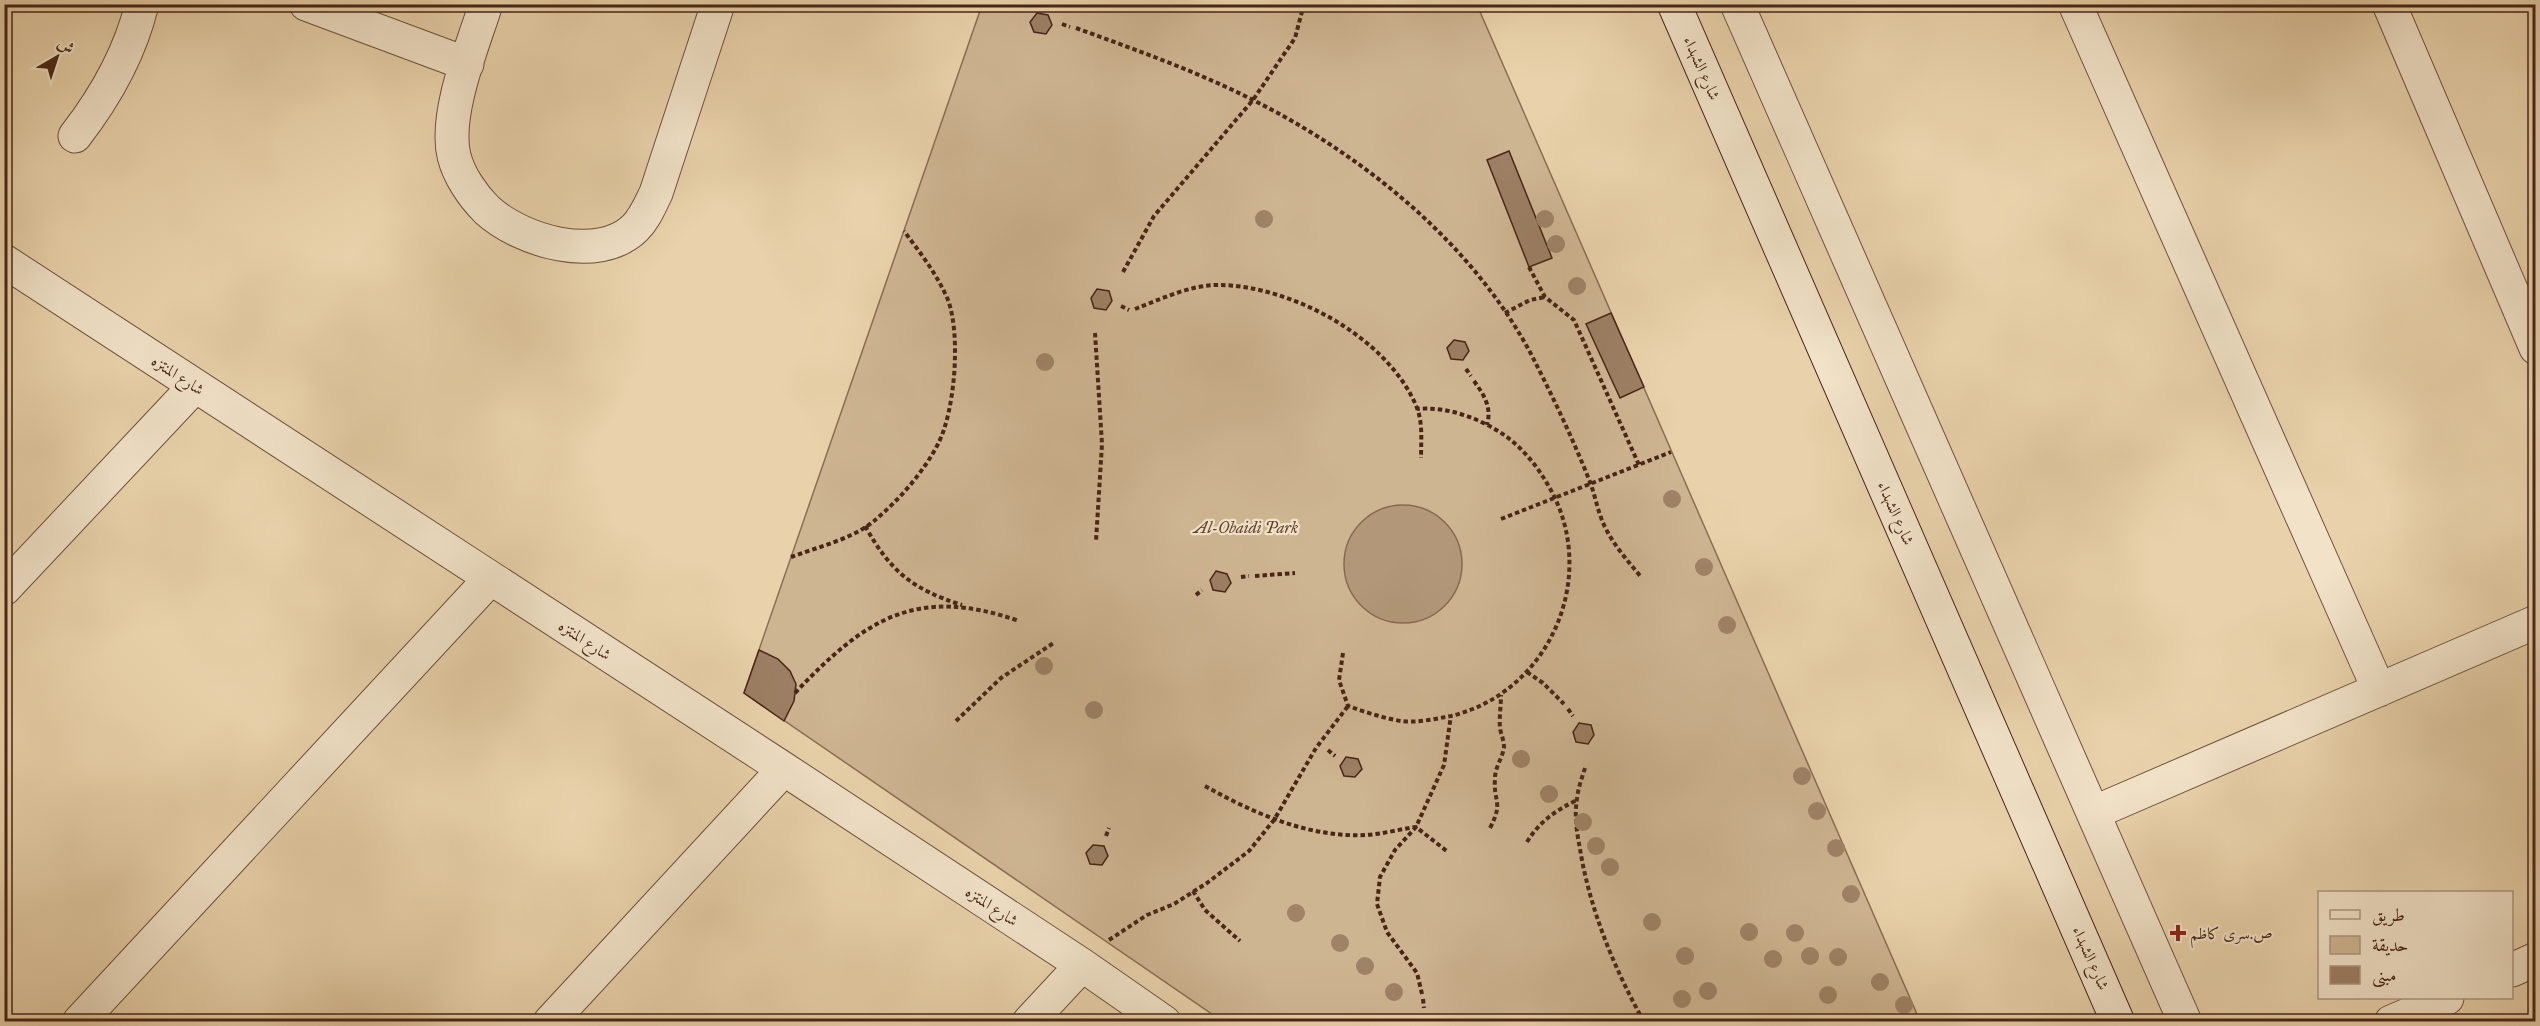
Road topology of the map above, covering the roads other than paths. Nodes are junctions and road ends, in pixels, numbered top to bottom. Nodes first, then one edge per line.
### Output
1 (142, 4) edge
2 (306, 4) edge
3 (486, 4) edge
4 (718, 4) edge
5 (1674, 4) edge
6 (1737, 4) edge
7 (2075, 4) edge
8 (2389, 4) edge
9 (467, 64) junction
10 (75, 136) dead end
11 (4, 261) edge
12 (2535, 348) edge
13 (195, 386) junction
14 (490, 579) junction
15 (4, 589) edge
16 (2535, 622) edge
17 (2379, 690) junction
18 (784, 769) junction
19 (2093, 813) junction
20 (2535, 959) edge
21 (1082, 965) junction
22 (2513, 969) edge
23 (2445, 999) edge
24 (79, 1022) edge
25 (550, 1022) edge
26 (1029, 1022) edge
27 (1164, 1022) edge
28 (2118, 1022) edge
29 (2185, 1022) edge
30 (2391, 1022) edge

1 - 10 street
2 - 9 street
3 - 9 street
4 - 9 street
5 - 28 street, شارع الشهداء
6 - 19 street
7 - 17 street
8 - 12 street
11 - 13 street, شارع المنتزه
13 - 14 street, شارع المنتزه
13 - 15 street
14 - 18 street, شارع المنتزه
14 - 24 street
16 - 17 street
17 - 19 street
18 - 21 street, شارع المنتزه
18 - 25 street
19 - 29 street
20 - 22 street
21 - 26 street
21 - 27 street, شارع المنتزه
23 - 30 street

